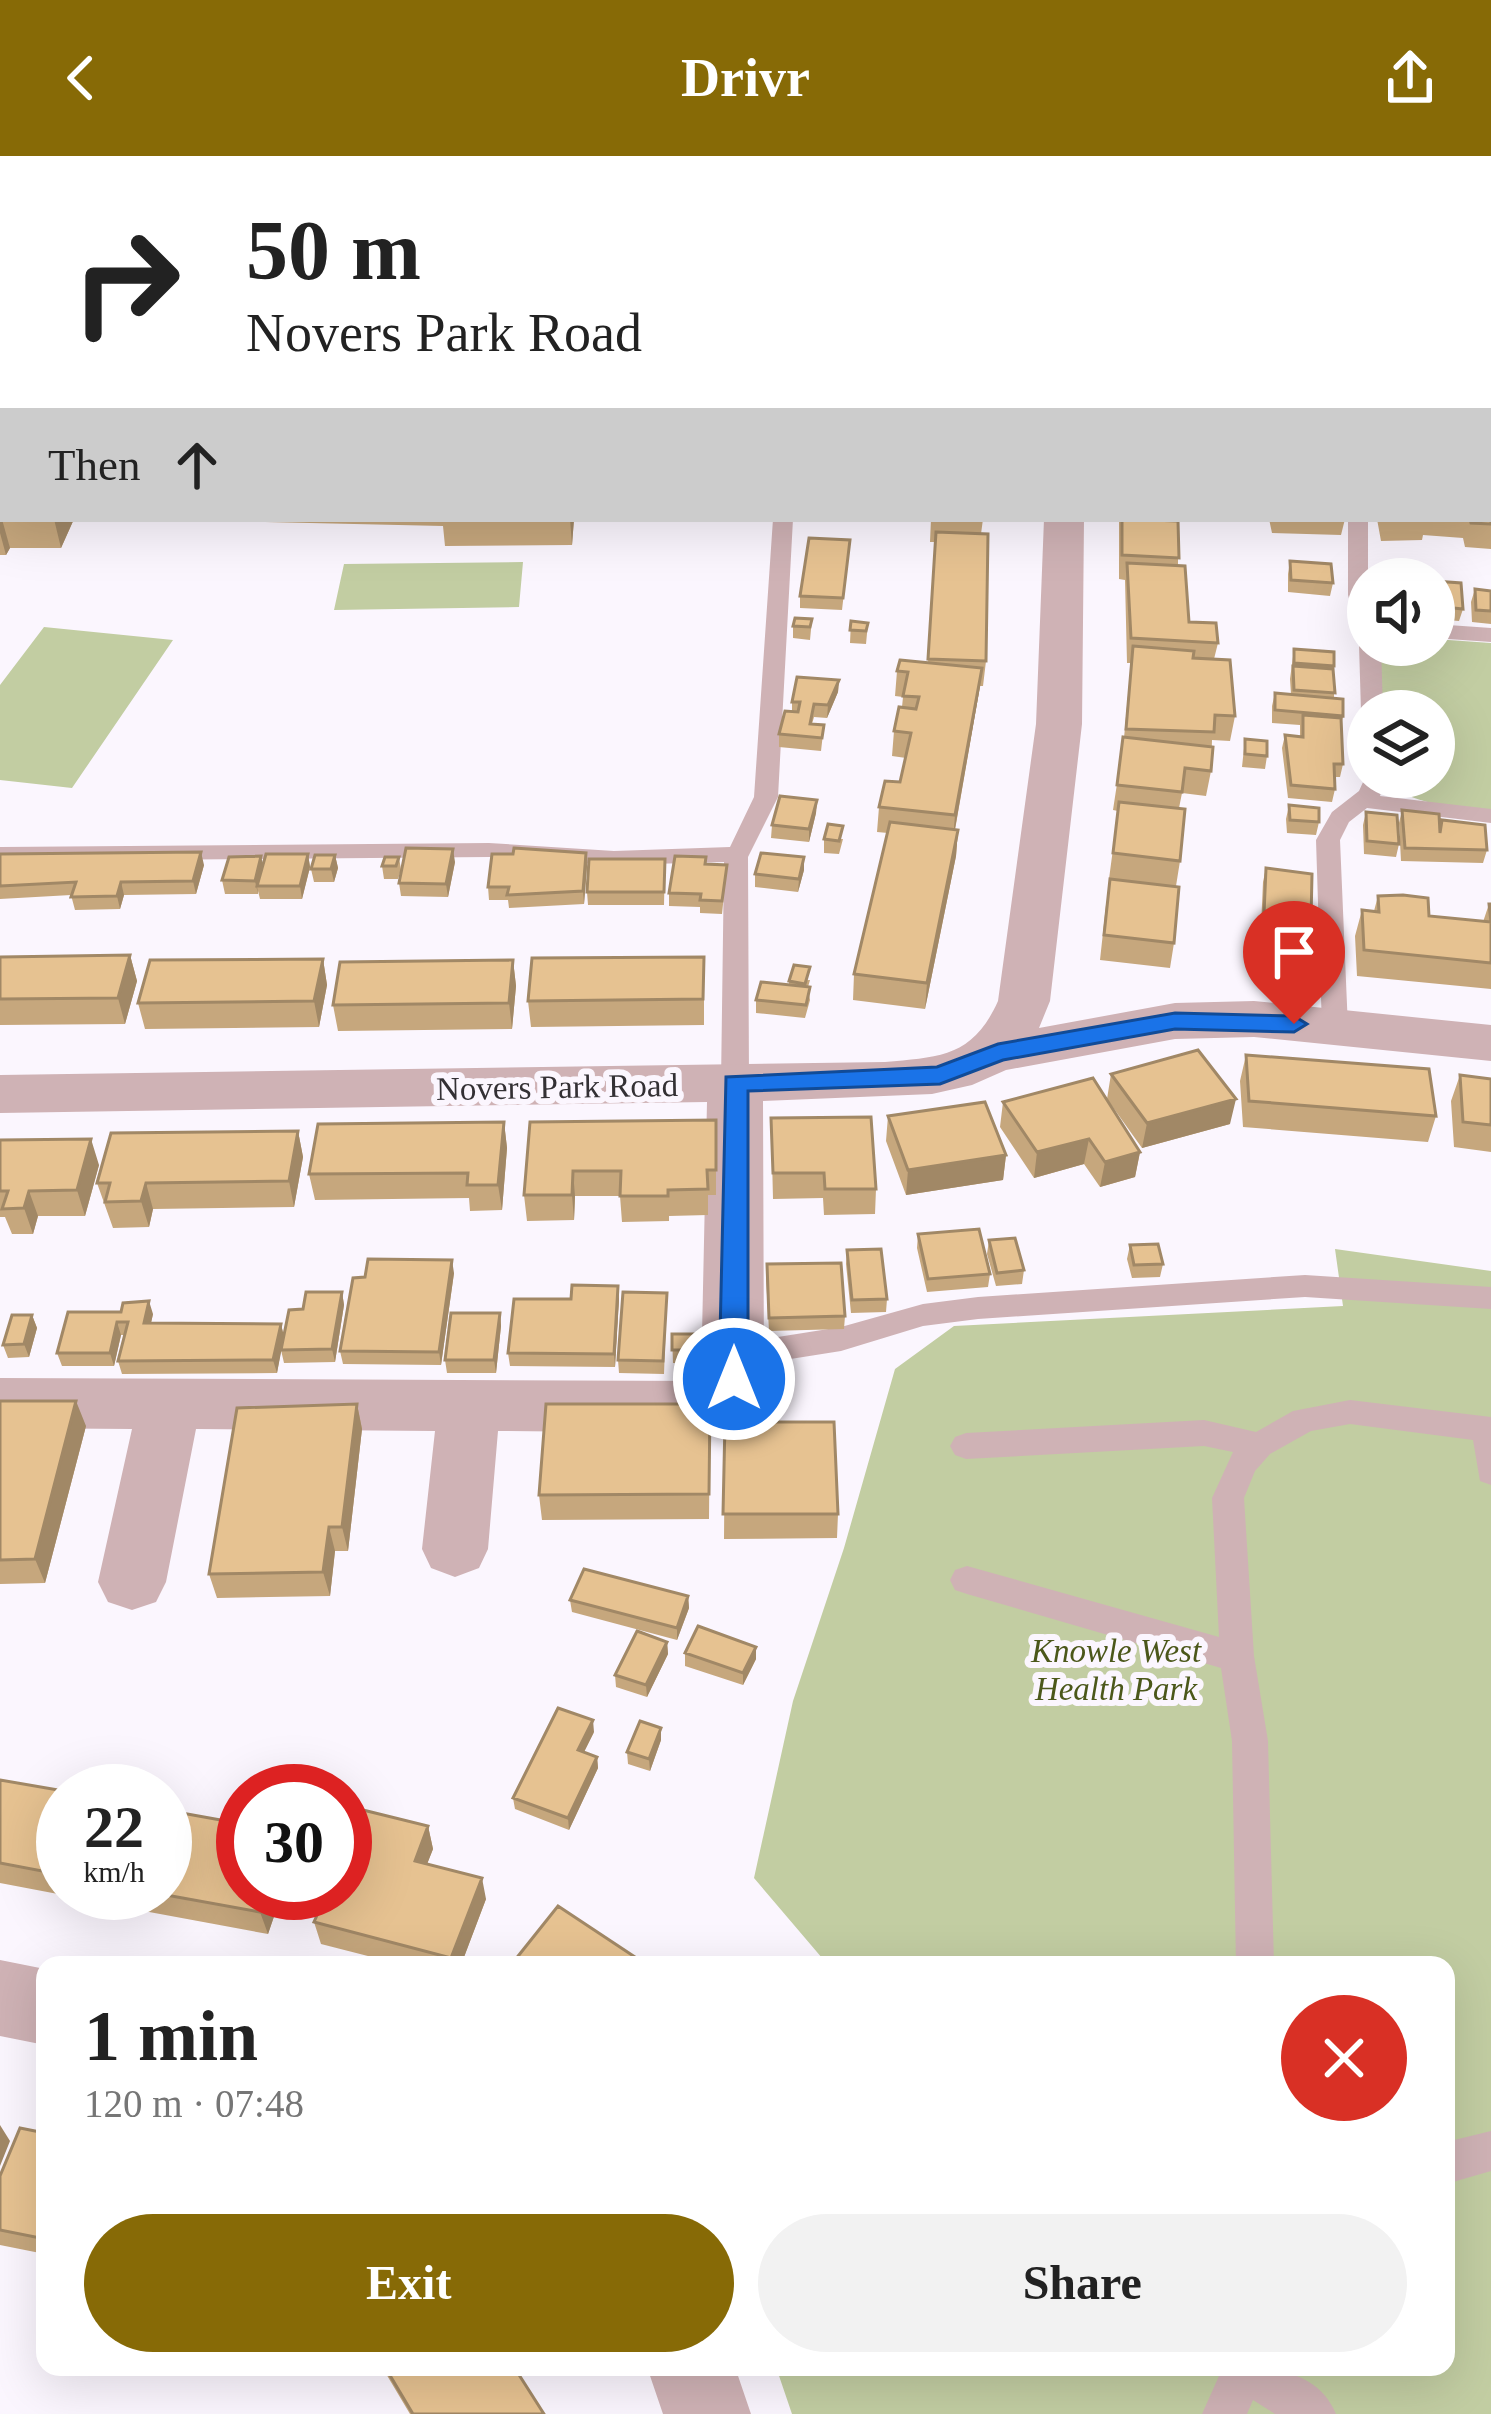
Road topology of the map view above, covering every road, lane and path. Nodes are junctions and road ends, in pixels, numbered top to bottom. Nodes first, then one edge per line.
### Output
1 (783, 522) edge
2 (1064, 522) edge
3 (1358, 522) edge
4 (1359, 558) edge
5 (1455, 632) edge
6 (1491, 634) edge
7 (1358, 798) edge
8 (1410, 798) edge
9 (1491, 816) edge
10 (0, 854) edge
11 (736, 854) junction
12 (1335, 1028) junction
13 (1491, 1043) edge
14 (998, 1053) junction
15 (735, 1083) junction
16 (0, 1094) edge
17 (1491, 1298) edge
18 (733, 1356) junction
19 (0, 1403) edge
20 (169, 1404) junction
21 (470, 1407) junction
22 (1490, 1430) edge
23 (1259, 1445) junction
24 (966, 1446) dead end
25 (1491, 1472) edge
26 (454, 1549) dead end
27 (967, 1580) dead end
28 (131, 1582) dead end
29 (1237, 1656) junction
30 (1256, 1956) edge
31 (0, 1998) edge
32 (36, 2005) edge
33 (1491, 2151) edge
34 (1455, 2161) edge
35 (694, 2376) edge
36 (1242, 2376) edge
37 (1258, 2376) edge
38 (707, 2414) edge
39 (1224, 2414) edge
40 (1313, 2414) edge

1 - 11 lane
2 - 14 street
3 - 4 lane
5 - 6 lane
7 - 12 lane
8 - 9 lane
10 - 11 lane
11 - 15 lane
12 - 13 street, Novers Park Road
12 - 14 street, Novers Park Road
14 - 15 street, Novers Park Road
15 - 16 street, Novers Park Road
15 - 18 street
17 - 18 lane
18 - 21 street
19 - 20 street
20 - 21 street
20 - 28 street
21 - 26 street
22 - 23 lane
22 - 25 lane
23 - 24 lane
23 - 29 lane
27 - 29 lane
29 - 30 lane
31 - 32 street
33 - 34 lane
35 - 38 street
36 - 39 lane
37 - 40 lane

